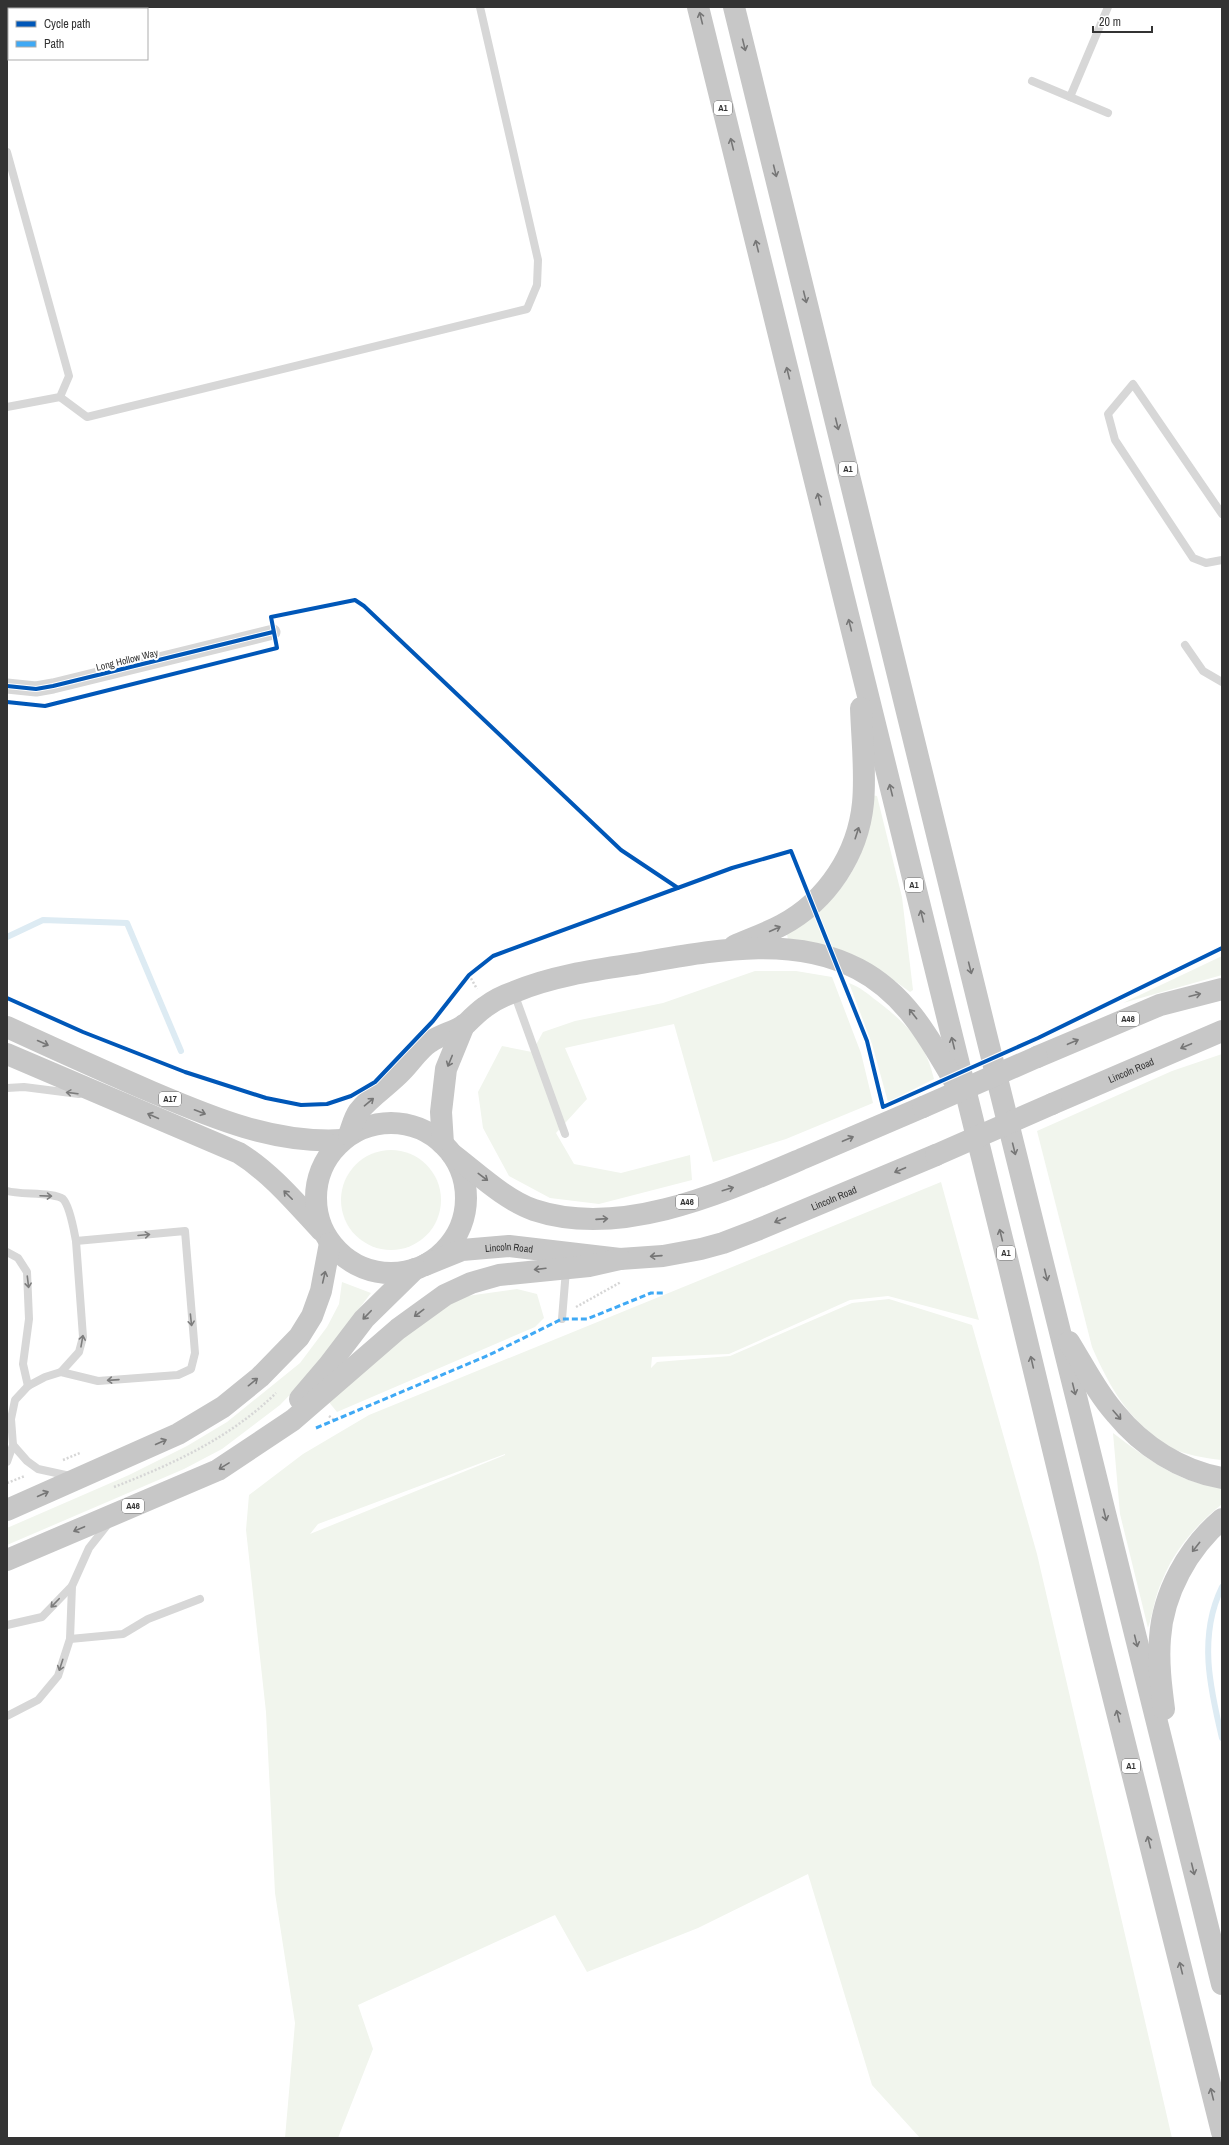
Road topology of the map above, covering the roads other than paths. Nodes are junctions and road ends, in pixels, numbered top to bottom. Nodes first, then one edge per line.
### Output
1 (480, 7) edge
2 (698, 7) edge
3 (734, 7) edge
4 (1108, 7) edge
5 (1032, 81) dead end
6 (1070, 97) junction
7 (1108, 113) dead end
8 (7, 152) edge
9 (60, 397) junction
10 (7, 407) edge
11 (1222, 514) edge
12 (1222, 560) edge
13 (273, 632) dead end
14 (1185, 645) dead end
15 (860, 663) junction
16 (1222, 682) edge
17 (7, 686) edge
18 (726, 949) junction
19 (1222, 989) edge
20 (514, 992) junction
21 (464, 1024) junction
22 (7, 1027) edge
23 (1222, 1031) edge
24 (7, 1054) edge
25 (7, 1088) edge
26 (111, 1097) junction
27 (969, 1108) junction
28 (565, 1134) dead end
29 (346, 1137) junction
30 (447, 1149) junction
31 (7, 1191) edge
32 (327, 1238) junction
33 (76, 1241) junction
34 (7, 1252) edge
35 (620, 1259) junction
36 (420, 1267) junction
37 (566, 1267) junction
38 (562, 1318) road end
39 (1058, 1324) junction
40 (61, 1372) junction
41 (28, 1386) junction
42 (11, 1398) edge
43 (13, 1445) junction
44 (256, 1445) junction
45 (7, 1462) edge
46 (80, 1478) junction
47 (1222, 1478) edge
48 (7, 1510) edge
49 (115, 1514) junction
50 (1222, 1519) edge
51 (7, 1560) edge
52 (72, 1586) junction
53 (200, 1599) dead end
54 (7, 1625) edge
55 (70, 1639) junction
56 (7, 1716) edge
57 (1170, 1776) junction
58 (1222, 1984) edge
59 (1222, 2132) edge

1 - 9 lane
15 -> 2 highway, A1
3 -> 39 highway, A1
4 - 6 lane
5 - 6 lane
6 - 7 lane
8 - 9 lane
9 - 10 lane
11 - 12 lane
13 - 17 street, Long Hollow Way
14 - 16 lane
18 -> 15 highway
27 -> 15 highway, A1
18 - 20 highway
27 -> 18 highway
30 -> 19 highway, A46, bridge
20 - 21 highway
20 - 28 lane
29 -> 21 highway
21 -> 30 highway
22 -> 29 highway, A17
23 -> 35 highway, Lincoln Road / A46, bridge
24 - 26 highway, A17
26 -> 25 lane
32 -> 26 highway, A17
59 -> 27 highway, A1
29 - 30 highway
29 - 32 highway
30 - 36 highway
31 -> 33 lane
32 - 36 highway
46 -> 32 highway
40 -> 33 lane
33 -> 40 lane
34 -> 41 lane
35 - 36 highway, Lincoln Road / A46
35 - 37 highway, A46
36 -> 44 highway, A46
37 - 38 lane
37 -> 44 highway, A46
39 -> 47 highway
39 -> 57 highway, A1
40 - 41 lane
41 - 42 lane
42 - 43 lane
43 - 45 lane
43 - 46 lane
44 -> 49 highway, A46
48 -> 46 highway
49 -> 51 highway, A46
49 - 52 lane
50 -> 57 highway
52 -> 54 lane
52 - 55 lane
53 - 55 lane
55 -> 56 lane
57 -> 58 highway, A1

